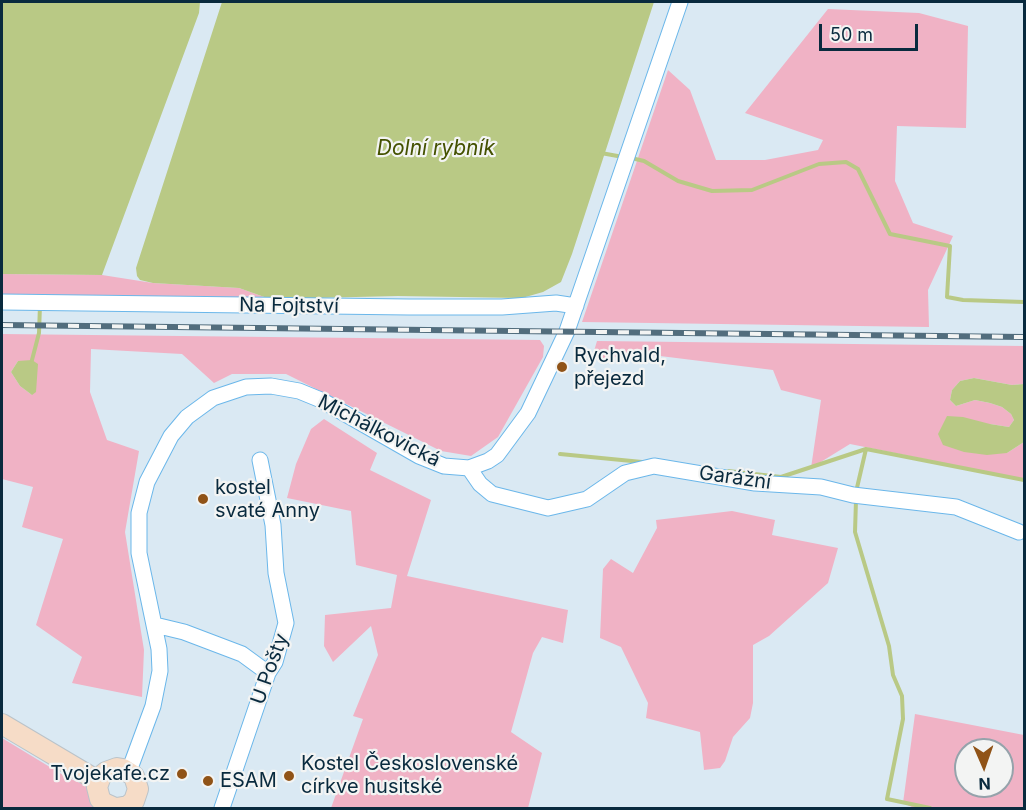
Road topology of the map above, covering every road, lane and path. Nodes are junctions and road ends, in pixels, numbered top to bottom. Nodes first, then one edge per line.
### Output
1 (680, 2) edge
2 (2, 302) edge
3 (576, 306) junction
4 (260, 460) dead end
5 (469, 468) junction
6 (1019, 532) dead end
7 (155, 625) junction
8 (268, 673) junction
9 (2, 724) edge
10 (129, 771) junction
11 (98, 781) junction
12 (121, 807) edge
13 (222, 808) edge

1 - 3 street
2 - 3 street, Na Fojtství
3 - 5 street
4 - 8 street, U Pošty
5 - 6 street, Garážní
5 - 7 street, Michálkovická
7 - 8 street
7 - 10 street, Michálkovická
8 - 13 street, U Pošty
9 - 11 main road
10 - 11 main road
10 - 12 main road
11 - 12 main road

